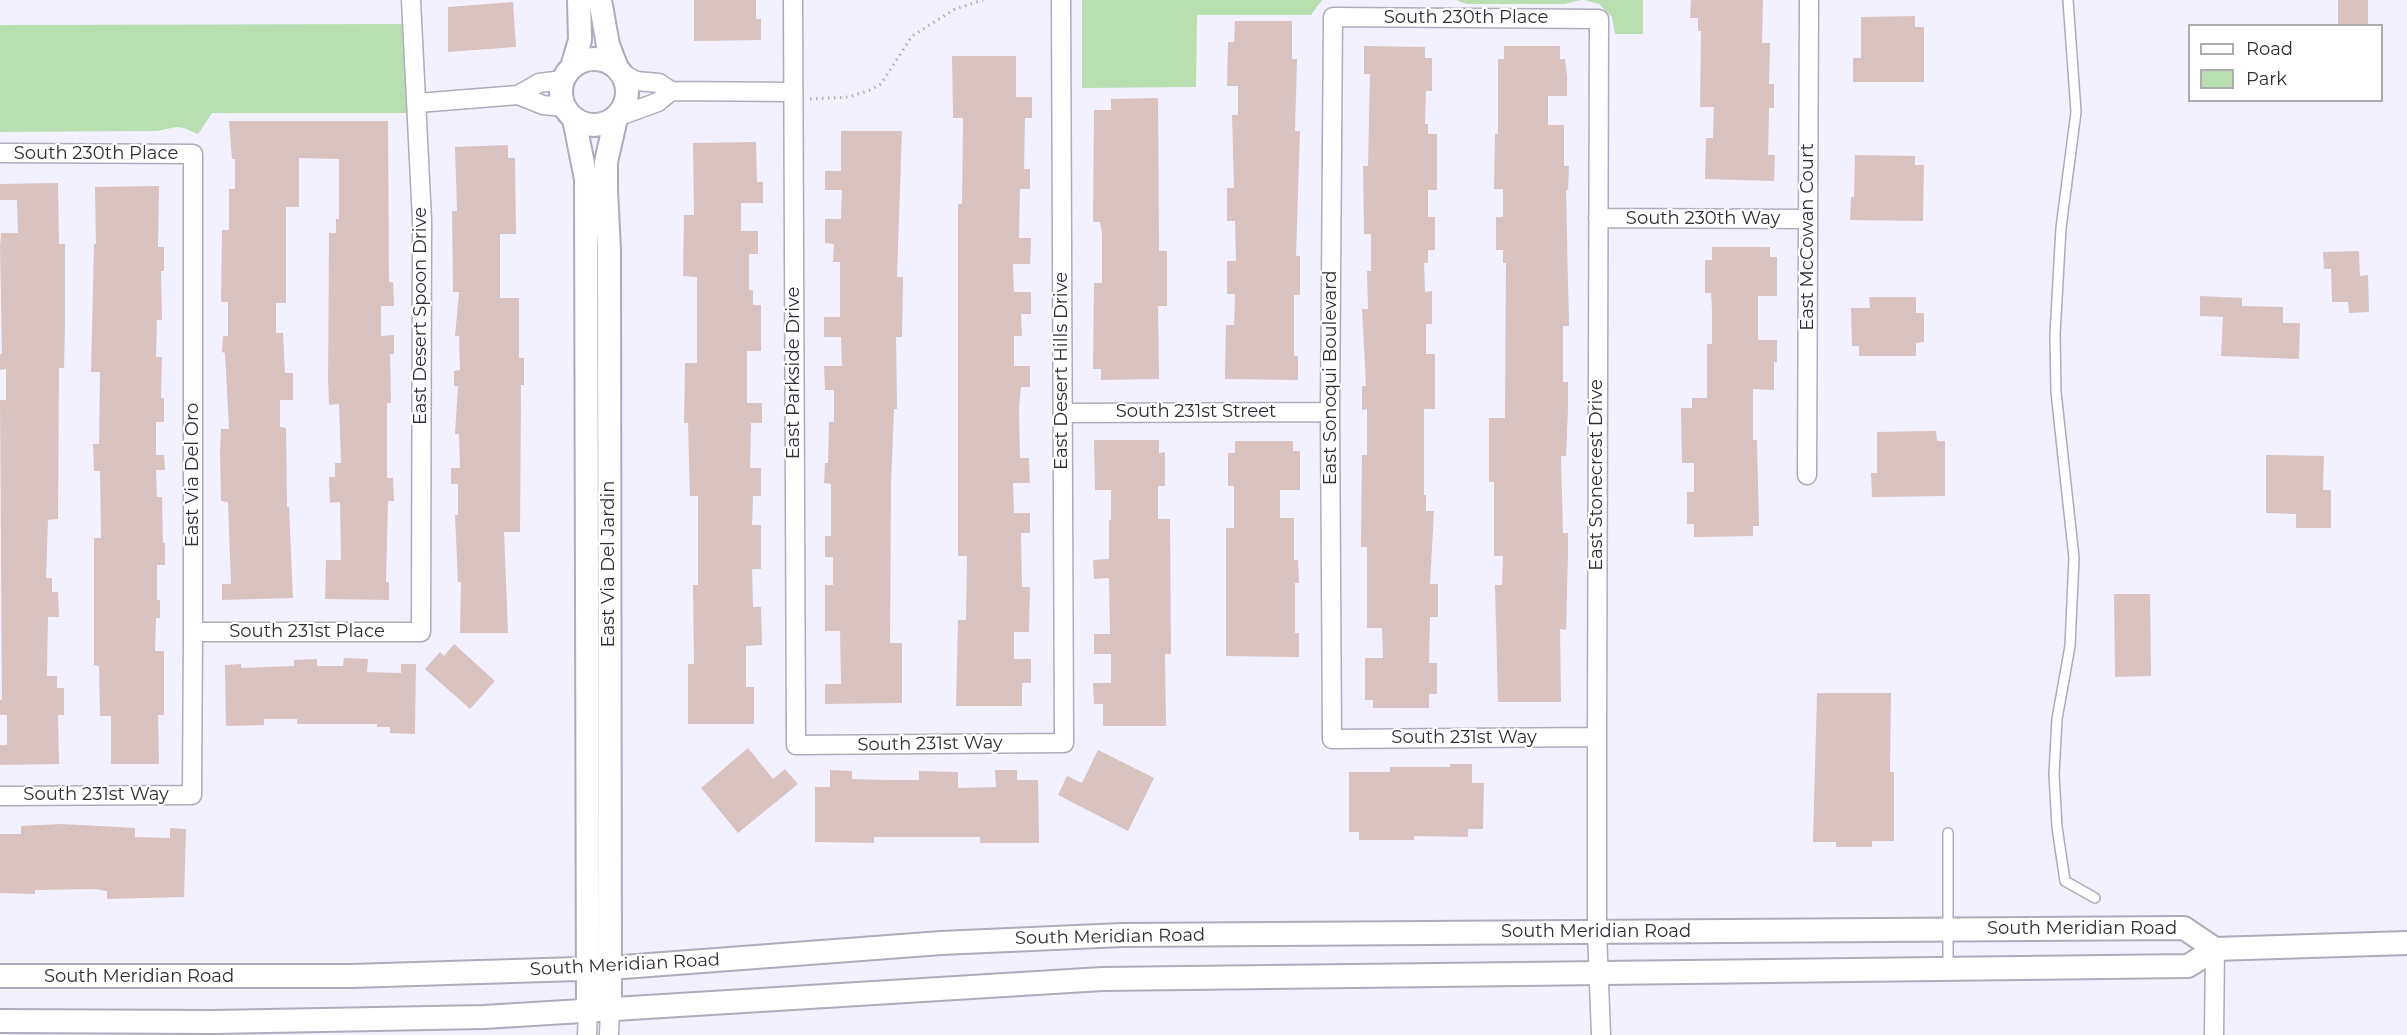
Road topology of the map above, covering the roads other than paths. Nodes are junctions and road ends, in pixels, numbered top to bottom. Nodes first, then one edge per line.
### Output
1 (411, 0) edge
2 (579, 0) edge
3 (600, 0) edge
4 (793, 0) edge
5 (1061, 0) edge
6 (1809, 0) edge
7 (2068, 0) edge
8 (1439, 9) edge
9 (1333, 17) joint
10 (1599, 19) joint
11 (620, 71) junction
12 (568, 73) junction
13 (671, 91) junction
14 (518, 95) junction
15 (793, 95) junction
16 (418, 102) junction
17 (569, 113) junction
18 (616, 118) junction
19 (0, 153) edge
20 (193, 154) joint
21 (1598, 218) junction
22 (1808, 219) junction
23 (1330, 412) junction
24 (1063, 413) junction
25 (1807, 475) dead end
26 (193, 632) junction
27 (421, 632) joint
28 (1597, 737) junction
29 (1332, 739) joint
30 (1064, 743) joint
31 (796, 745) joint
32 (192, 795) joint
33 (0, 796) edge
34 (1948, 833) dead end
35 (2096, 898) dead end
36 (1948, 930) junction
37 (1597, 932) junction
38 (2407, 943) edge
39 (2215, 950) junction
40 (599, 969) junction
41 (1948, 969) junction
42 (1598, 972) junction
43 (0, 976) edge
44 (599, 1011) junction
45 (0, 1021) edge
46 (587, 1035) edge
47 (609, 1035) edge
48 (1601, 1035) edge
49 (2214, 1035) edge

1 - 16 street, East Desert Spoon Drive
2 - 12 street
3 - 11 street
4 - 15 street, East Parkside Drive
5 - 24 street, East Desert Hills Drive
6 - 22 street, East McCowan Court
7 - 35 lane
8 - 9 street, South 230th Place
8 - 10 street, South 230th Place
9 - 23 street, East Sonoqui Boulevard
10 - 21 street, East Stonecrest Drive
11 - 12 street
11 - 13 street
11 - 18 street
12 - 14 street
12 - 17 street
13 - 15 street
13 - 18 street
14 - 16 street
14 - 17 street
15 - 31 street, East Parkside Drive
16 - 27 street, East Desert Spoon Drive
17 - 18 street
17 - 40 street, East Via Del Jardin
18 - 40 street, East Via Del Jardin
19 - 20 street, South 230th Place
20 - 26 street, East Via Del Oro
21 - 22 street, South 230th Way
21 - 28 street, East Stonecrest Drive
22 - 25 street, East McCowan Court
23 - 24 street, South 231st Street
23 - 29 street, East Sonoqui Boulevard
24 - 30 street, East Desert Hills Drive
26 - 27 street, South 231st Place
26 - 32 street, East Via Del Oro
28 - 29 street, South 231st Way
28 - 37 street, East Stonecrest Drive
30 - 31 street, South 231st Way
32 - 33 street, South 231st Way
34 - 36 lane
36 - 37 street, South Meridian Road
36 - 39 street, South Meridian Road
36 - 41 lane
37 - 40 street, South Meridian Road
37 - 42 street, East Stonecrest Drive
38 - 39 street, South Meridian Road
39 - 41 street, South Meridian Road
39 - 49 street
40 - 43 street, South Meridian Road
40 - 44 street, East Via Del Jardin
41 - 42 street, South Meridian Road
42 - 44 street, South Meridian Road
42 - 48 street, East Stonecrest Drive
44 - 45 street, South Meridian Road
44 - 46 street
44 - 47 street

